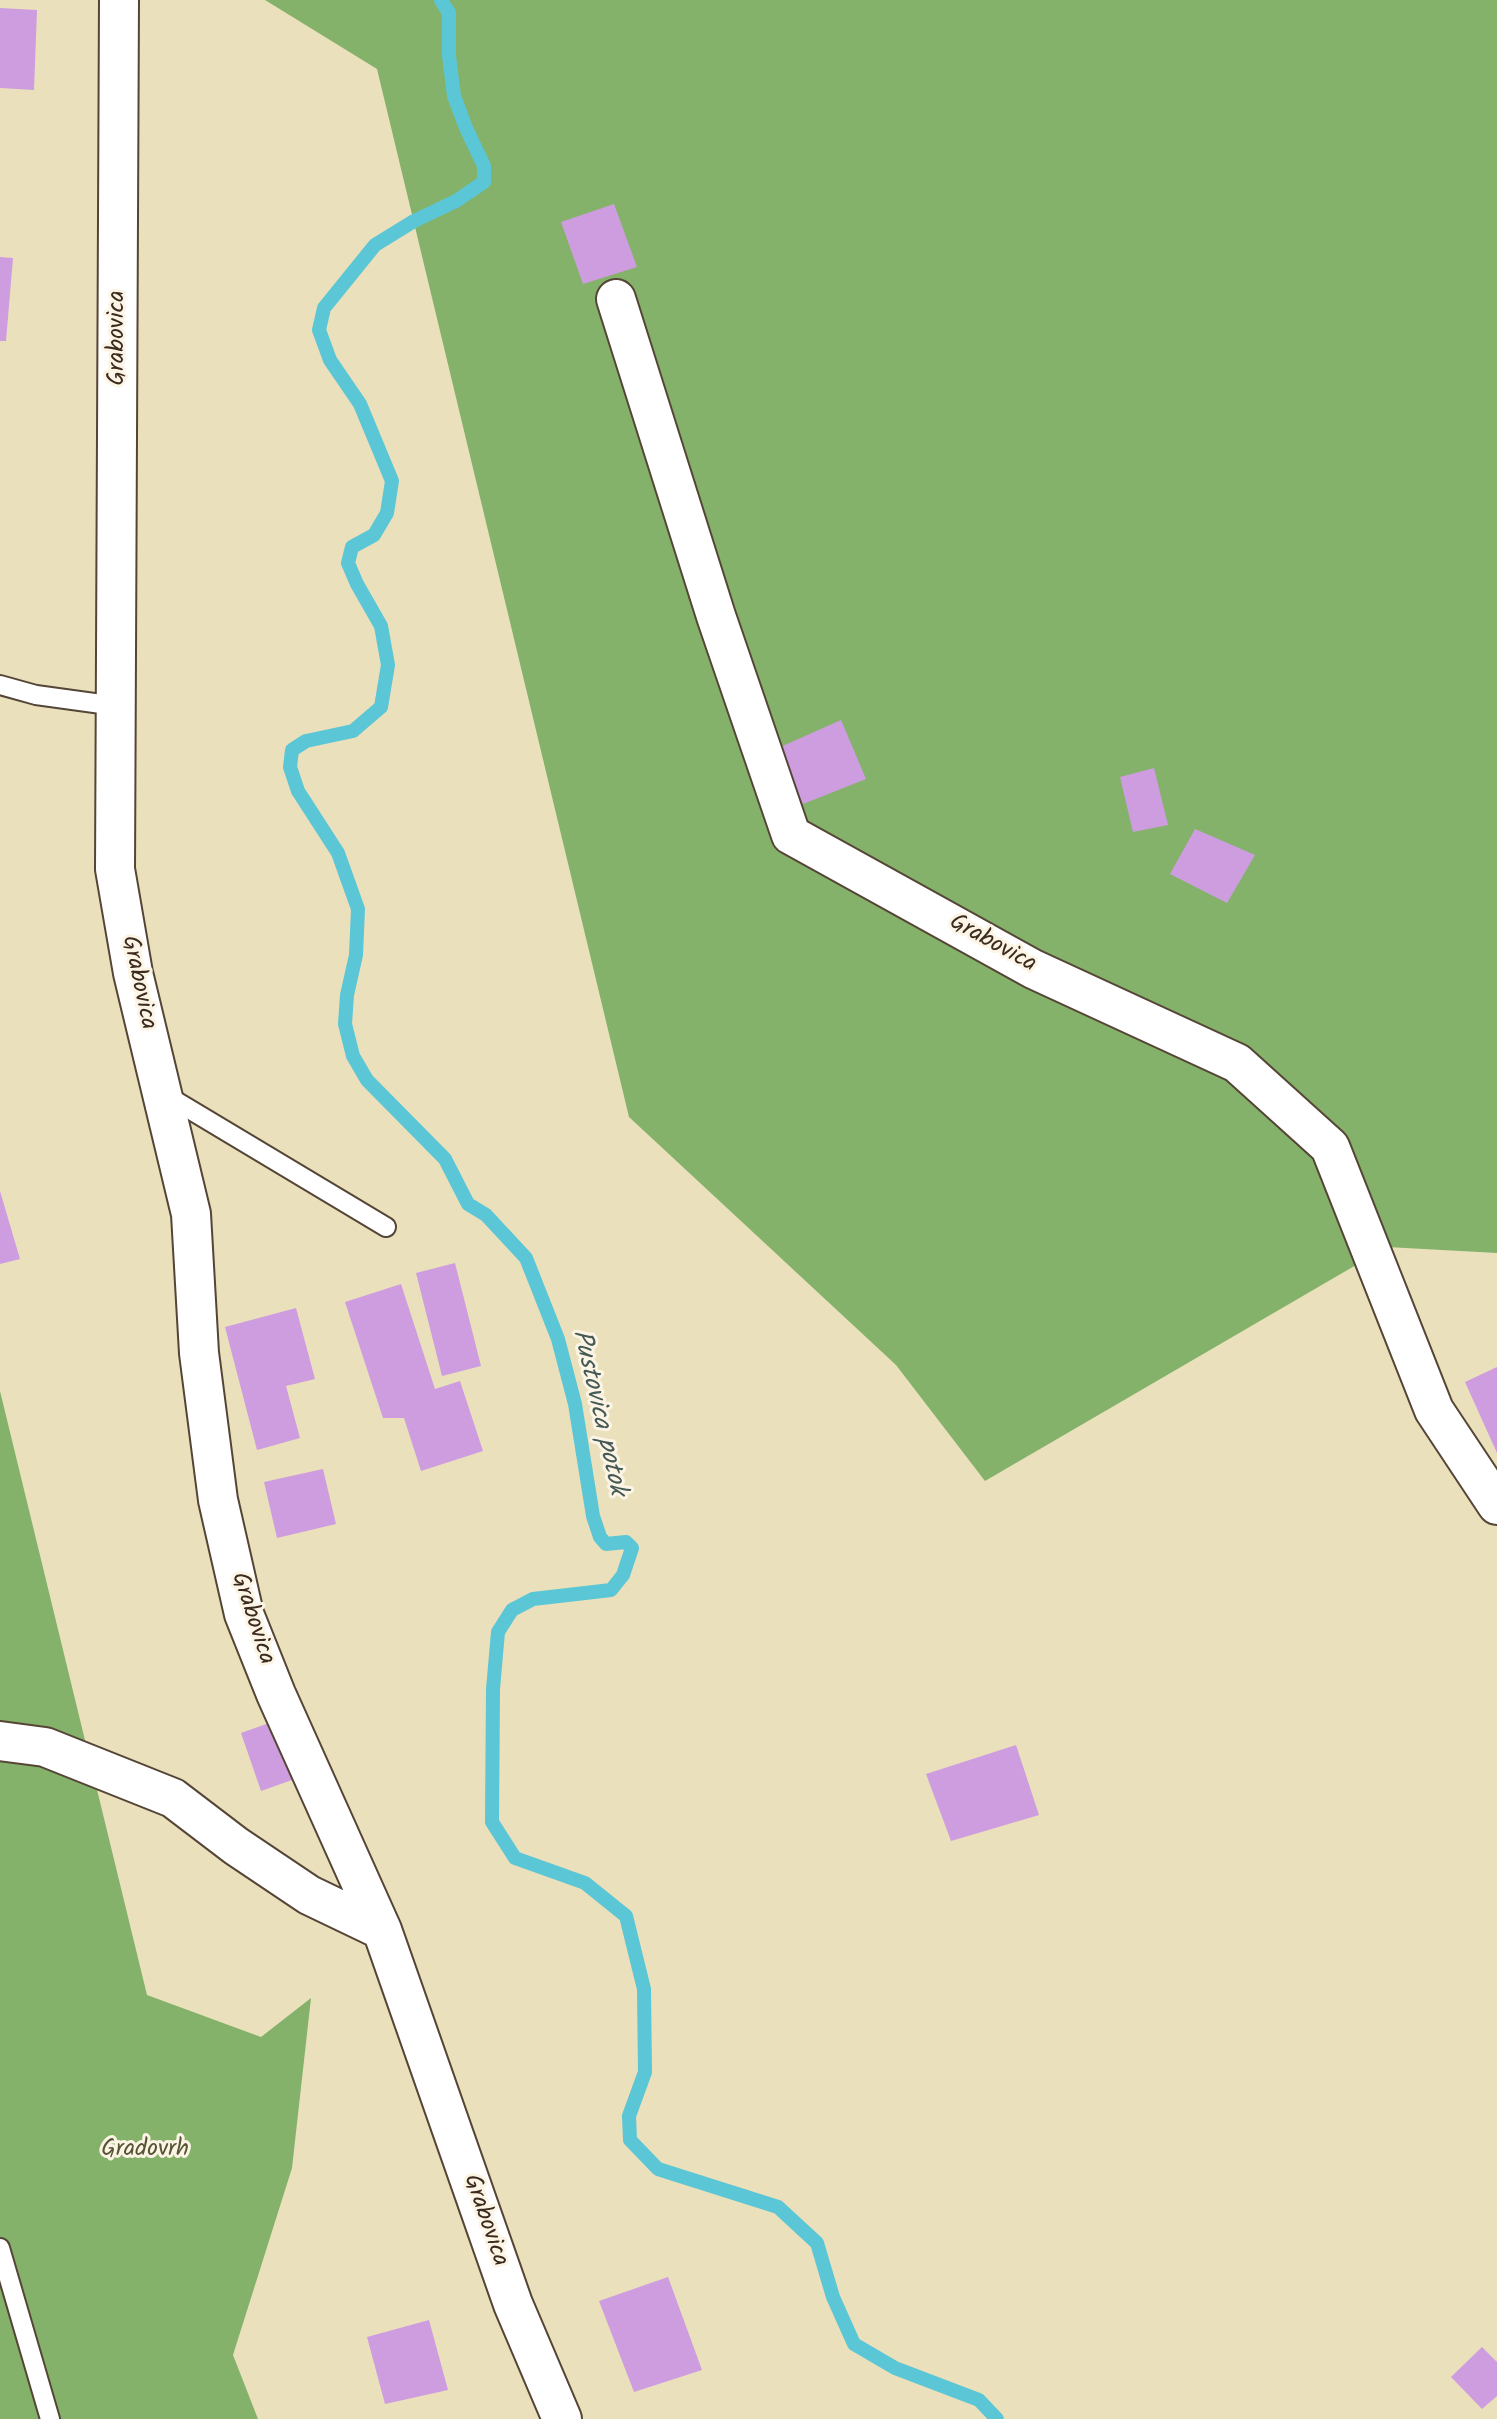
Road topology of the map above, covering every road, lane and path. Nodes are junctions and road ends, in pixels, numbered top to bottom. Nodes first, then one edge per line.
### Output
1 (119, 0) edge
2 (616, 299) dead end
3 (0, 685) edge
4 (116, 706) junction
5 (162, 1093) junction
6 (386, 1227) dead end
7 (1497, 1505) edge
8 (0, 1741) edge
9 (382, 1930) junction
10 (0, 2248) edge
11 (50, 2419) edge
12 (562, 2419) edge

1 - 4 street, Grabovica
2 - 7 street, Grabovica
3 - 4 lane
4 - 5 street, Grabovica
5 - 6 lane
5 - 9 street, Grabovica
8 - 9 street
9 - 12 street, Grabovica
10 - 11 lane

